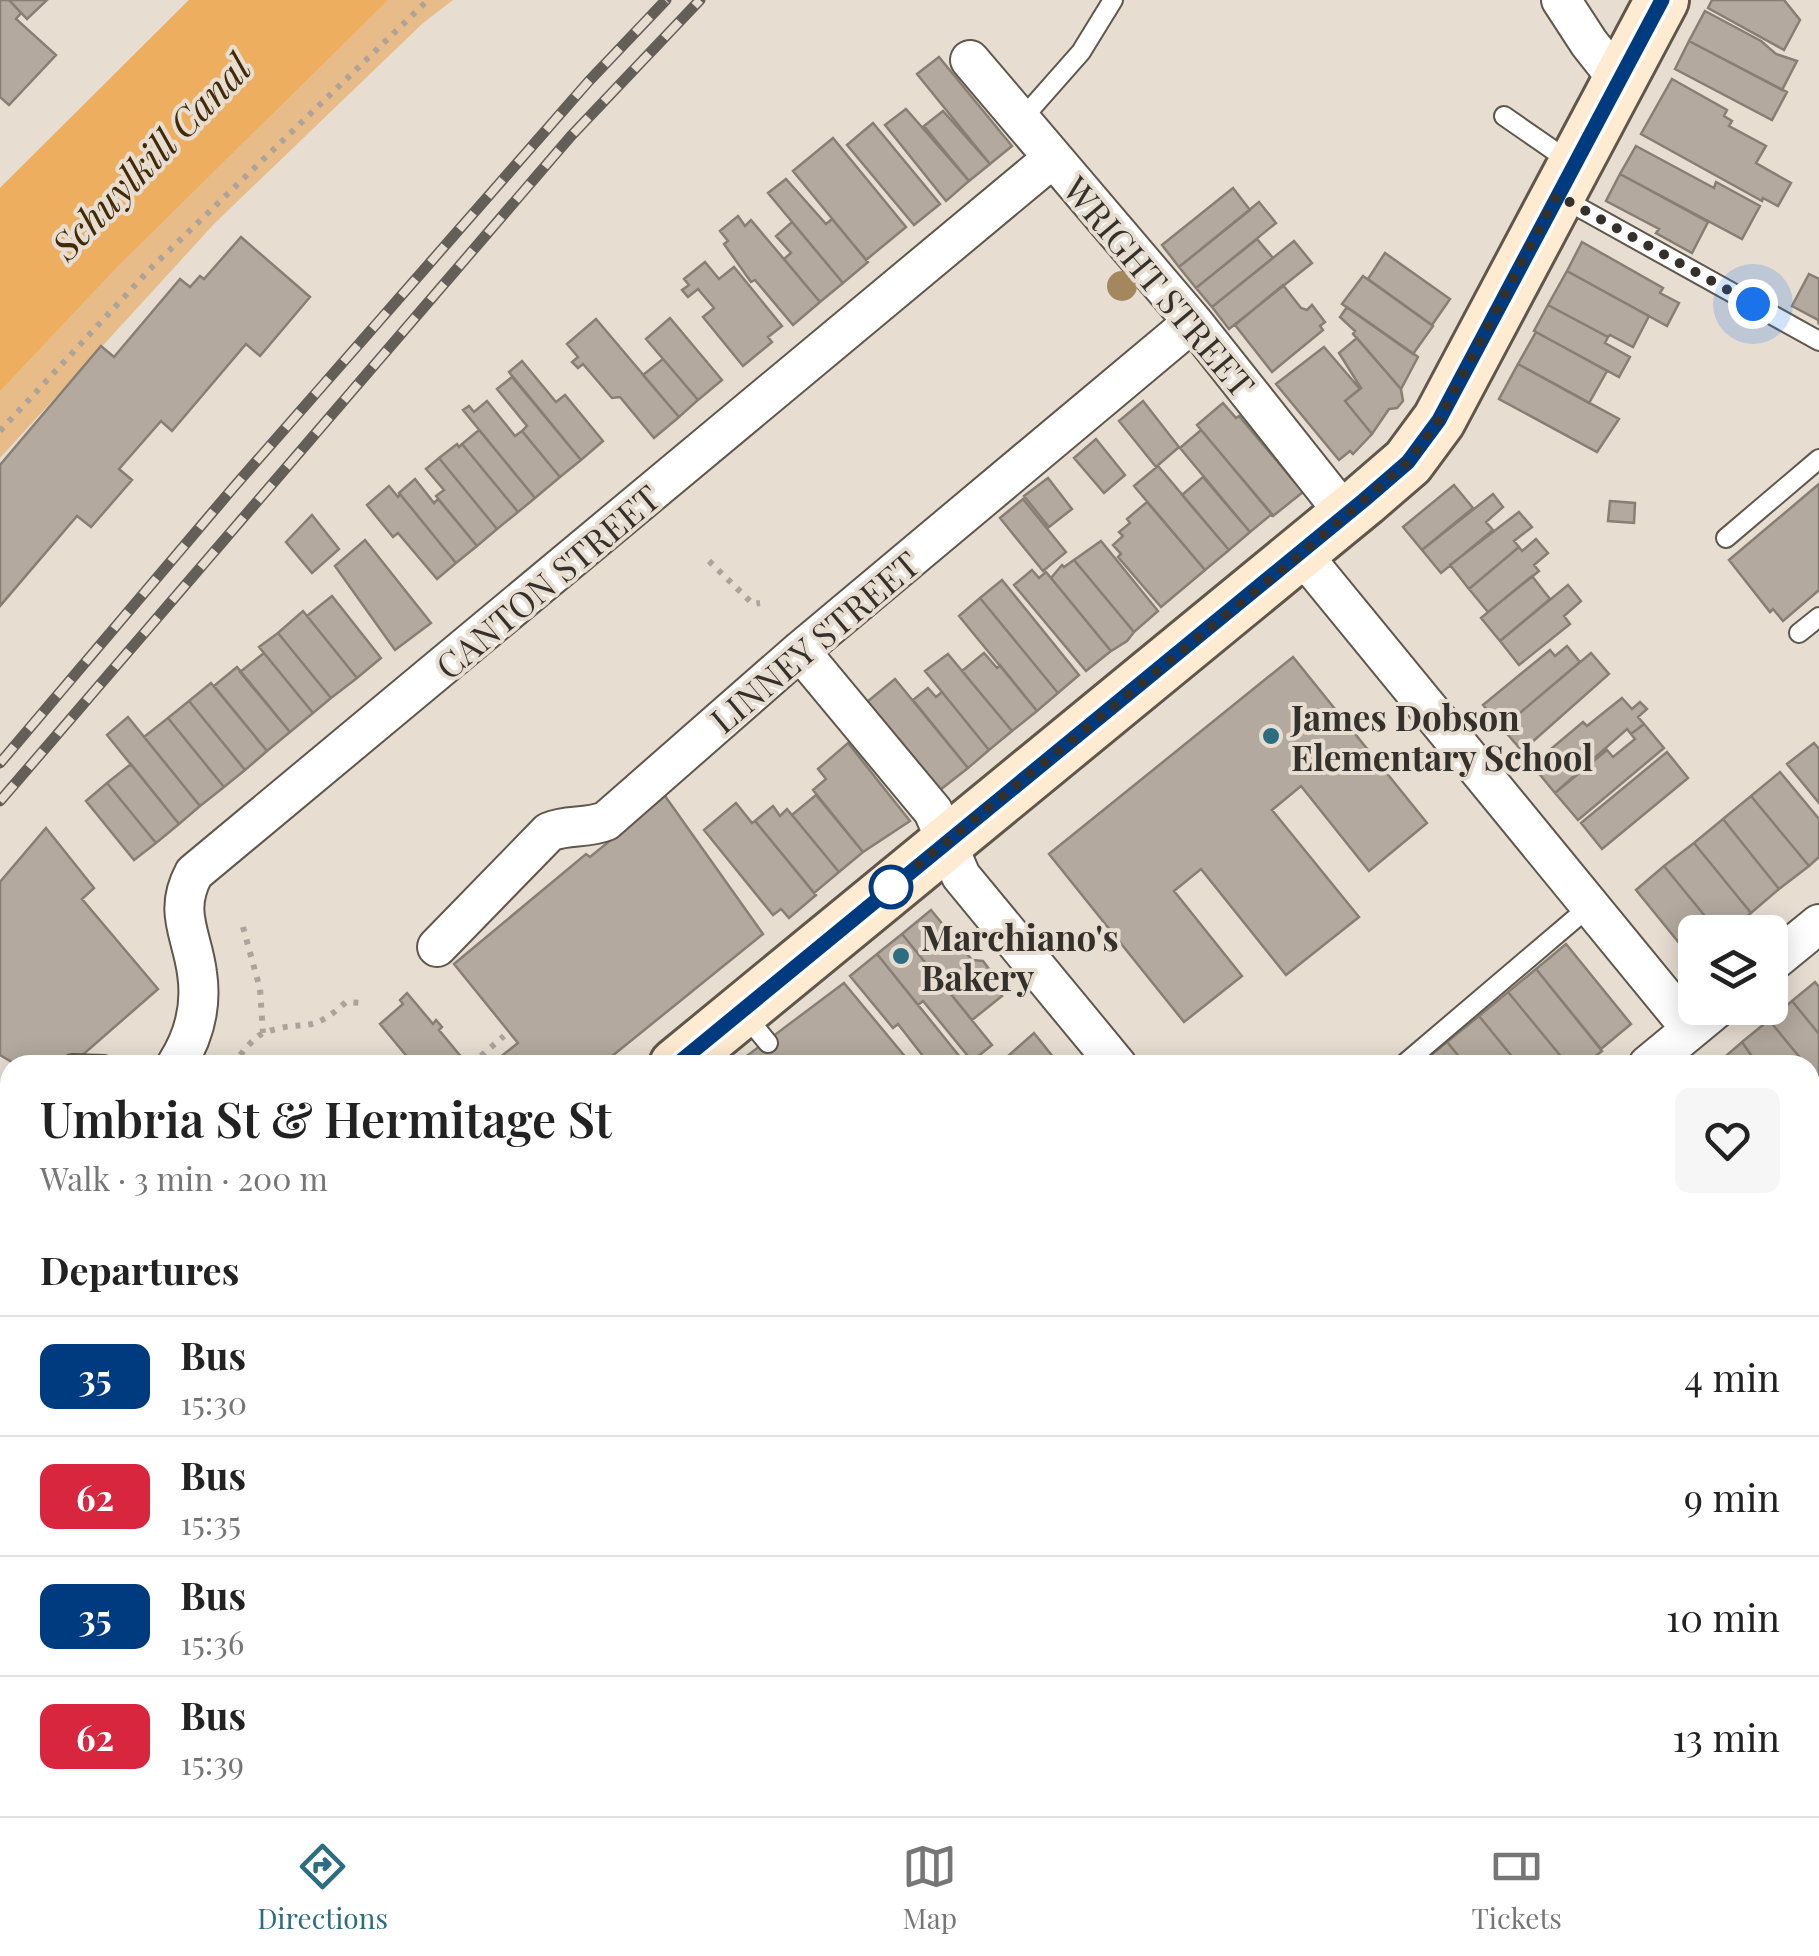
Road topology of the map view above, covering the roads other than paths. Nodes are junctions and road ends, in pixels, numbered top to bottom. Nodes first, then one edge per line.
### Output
1 (1113, 0) edge
2 (1561, 0) edge
3 (1662, 0) edge
4 (970, 60) dead end
5 (1619, 80) junction
6 (1504, 116) dead end
7 (1021, 120) junction
8 (1053, 158) junction
9 (1566, 179) junction
10 (1193, 322) junction
11 (1819, 341) edge
12 (1819, 459) edge
13 (1346, 516) junction
14 (1726, 538) dead end
15 (1301, 554) junction
16 (1819, 617) edge
17 (1799, 633) dead end
18 (800, 651) junction
19 (947, 842) junction
20 (1590, 906) junction
21 (1819, 924) edge
22 (437, 946) dead end
23 (1788, 949) edge
24 (1678, 992) edge
25 (1696, 1025) edge
26 (182, 1055) edge
27 (697, 1055) edge
28 (1108, 1055) edge
29 (1415, 1055) edge
30 (1660, 1055) edge

1 - 7 lane
2 - 5 street
3 - 5 main road
4 - 7 street, WRIGHT STREET
5 - 9 main road
6 - 9 lane
7 - 8 street, WRIGHT STREET
8 - 10 street, WRIGHT STREET
8 - 26 street, CANTON STREET
9 - 11 lane
9 - 13 main road
10 - 13 street, WRIGHT STREET
10 - 18 street, LINNEY STREET
12 - 14 lane
13 - 15 main road
15 - 19 main road
15 - 20 street
16 - 17 lane
18 - 19 street
18 - 22 street, LINNEY STREET
19 - 27 main road
19 - 28 street
20 - 24 street
20 - 29 lane
21 - 23 street
25 - 30 street

